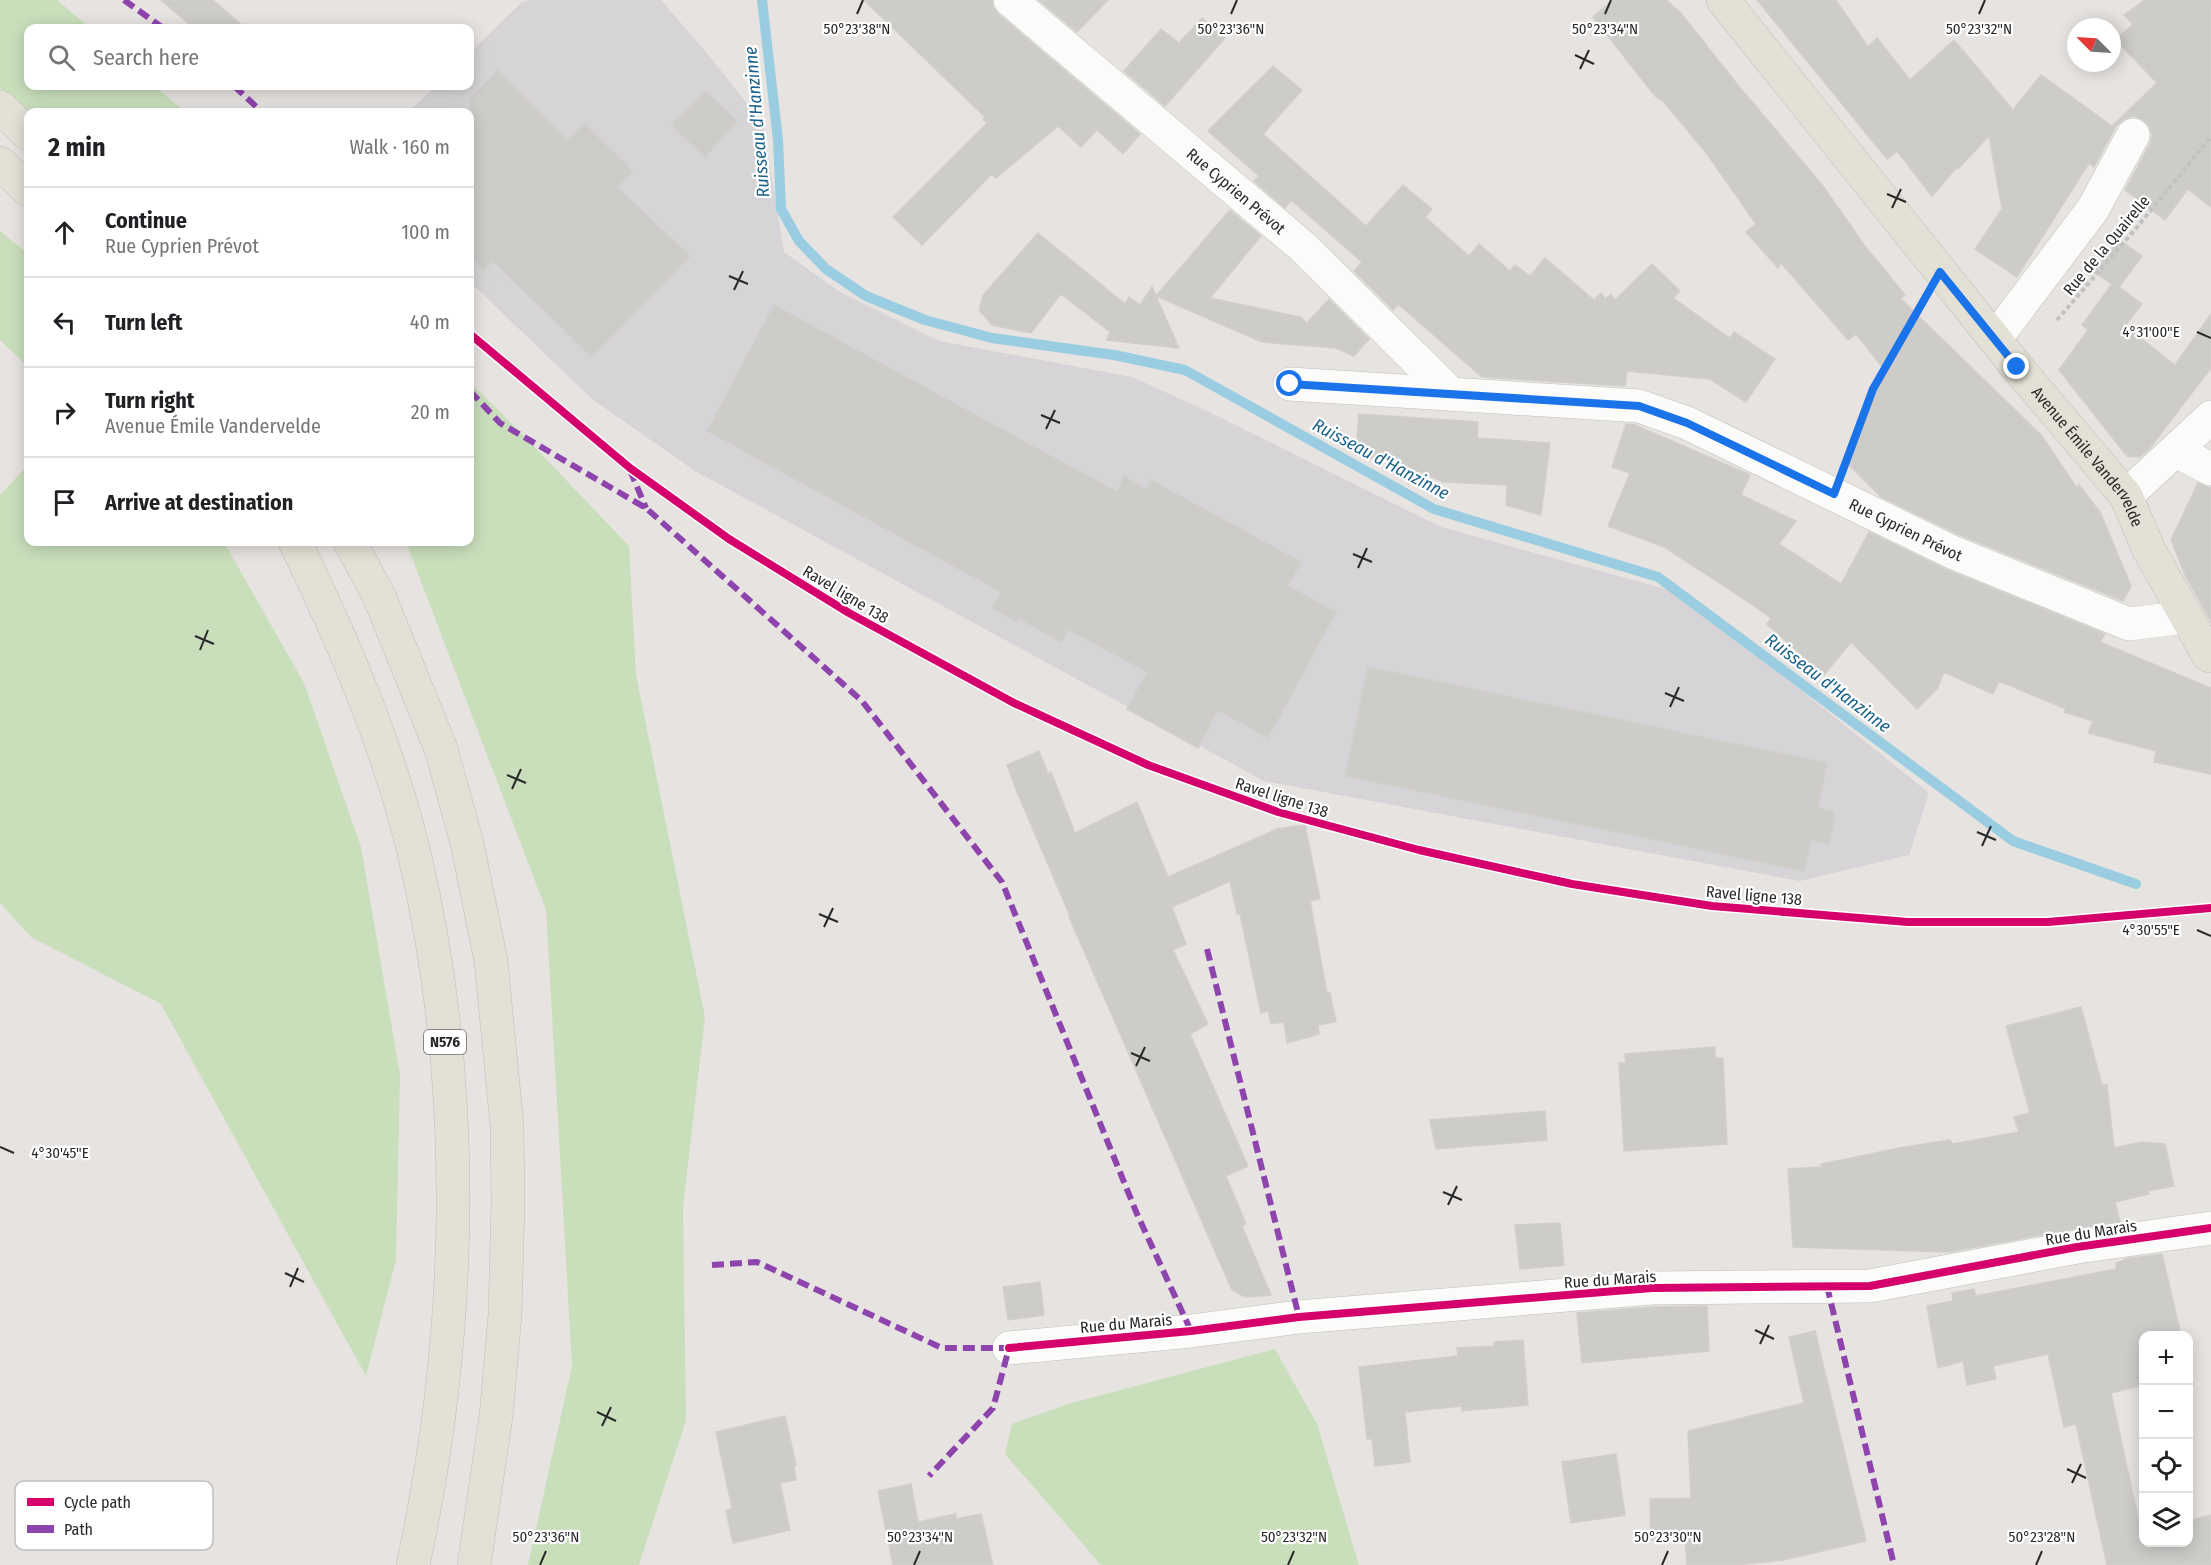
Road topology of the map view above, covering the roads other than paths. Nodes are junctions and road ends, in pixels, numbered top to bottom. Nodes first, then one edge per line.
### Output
1 (1010, 0) edge
2 (1723, 0) edge
3 (0, 107) edge
4 (24, 130) edge
5 (2133, 135) dead end
6 (0, 163) edge
7 (24, 186) edge
8 (1995, 339) junction
9 (1290, 384) dead end
10 (1451, 394) junction
11 (2211, 417) edge
12 (2176, 450) junction
13 (2211, 470) edge
14 (2126, 496) junction
15 (297, 546) edge
16 (352, 546) edge
17 (2186, 617) junction
18 (2211, 656) edge
19 (2211, 1228) edge
20 (1009, 1348) dead end
21 (414, 1565) edge
22 (474, 1565) edge

1 - 10 street, Rue Cyprien Prévot
2 - 8 main road, Avenue Émile Vandervelde
3 - 4 main road
5 - 8 street
6 - 7 main road
8 - 14 main road, Avenue Émile Vandervelde
9 - 10 street, Rue Cyprien Prévot
10 - 17 street, Rue Cyprien Prévot
11 - 12 street
12 - 13 street
12 - 14 street
14 - 17 main road, Avenue Émile Vandervelde
15 - 21 main road, N576
16 - 22 main road
17 - 18 main road, Avenue Émile Vandervelde
19 - 20 street, Rue du Marais

